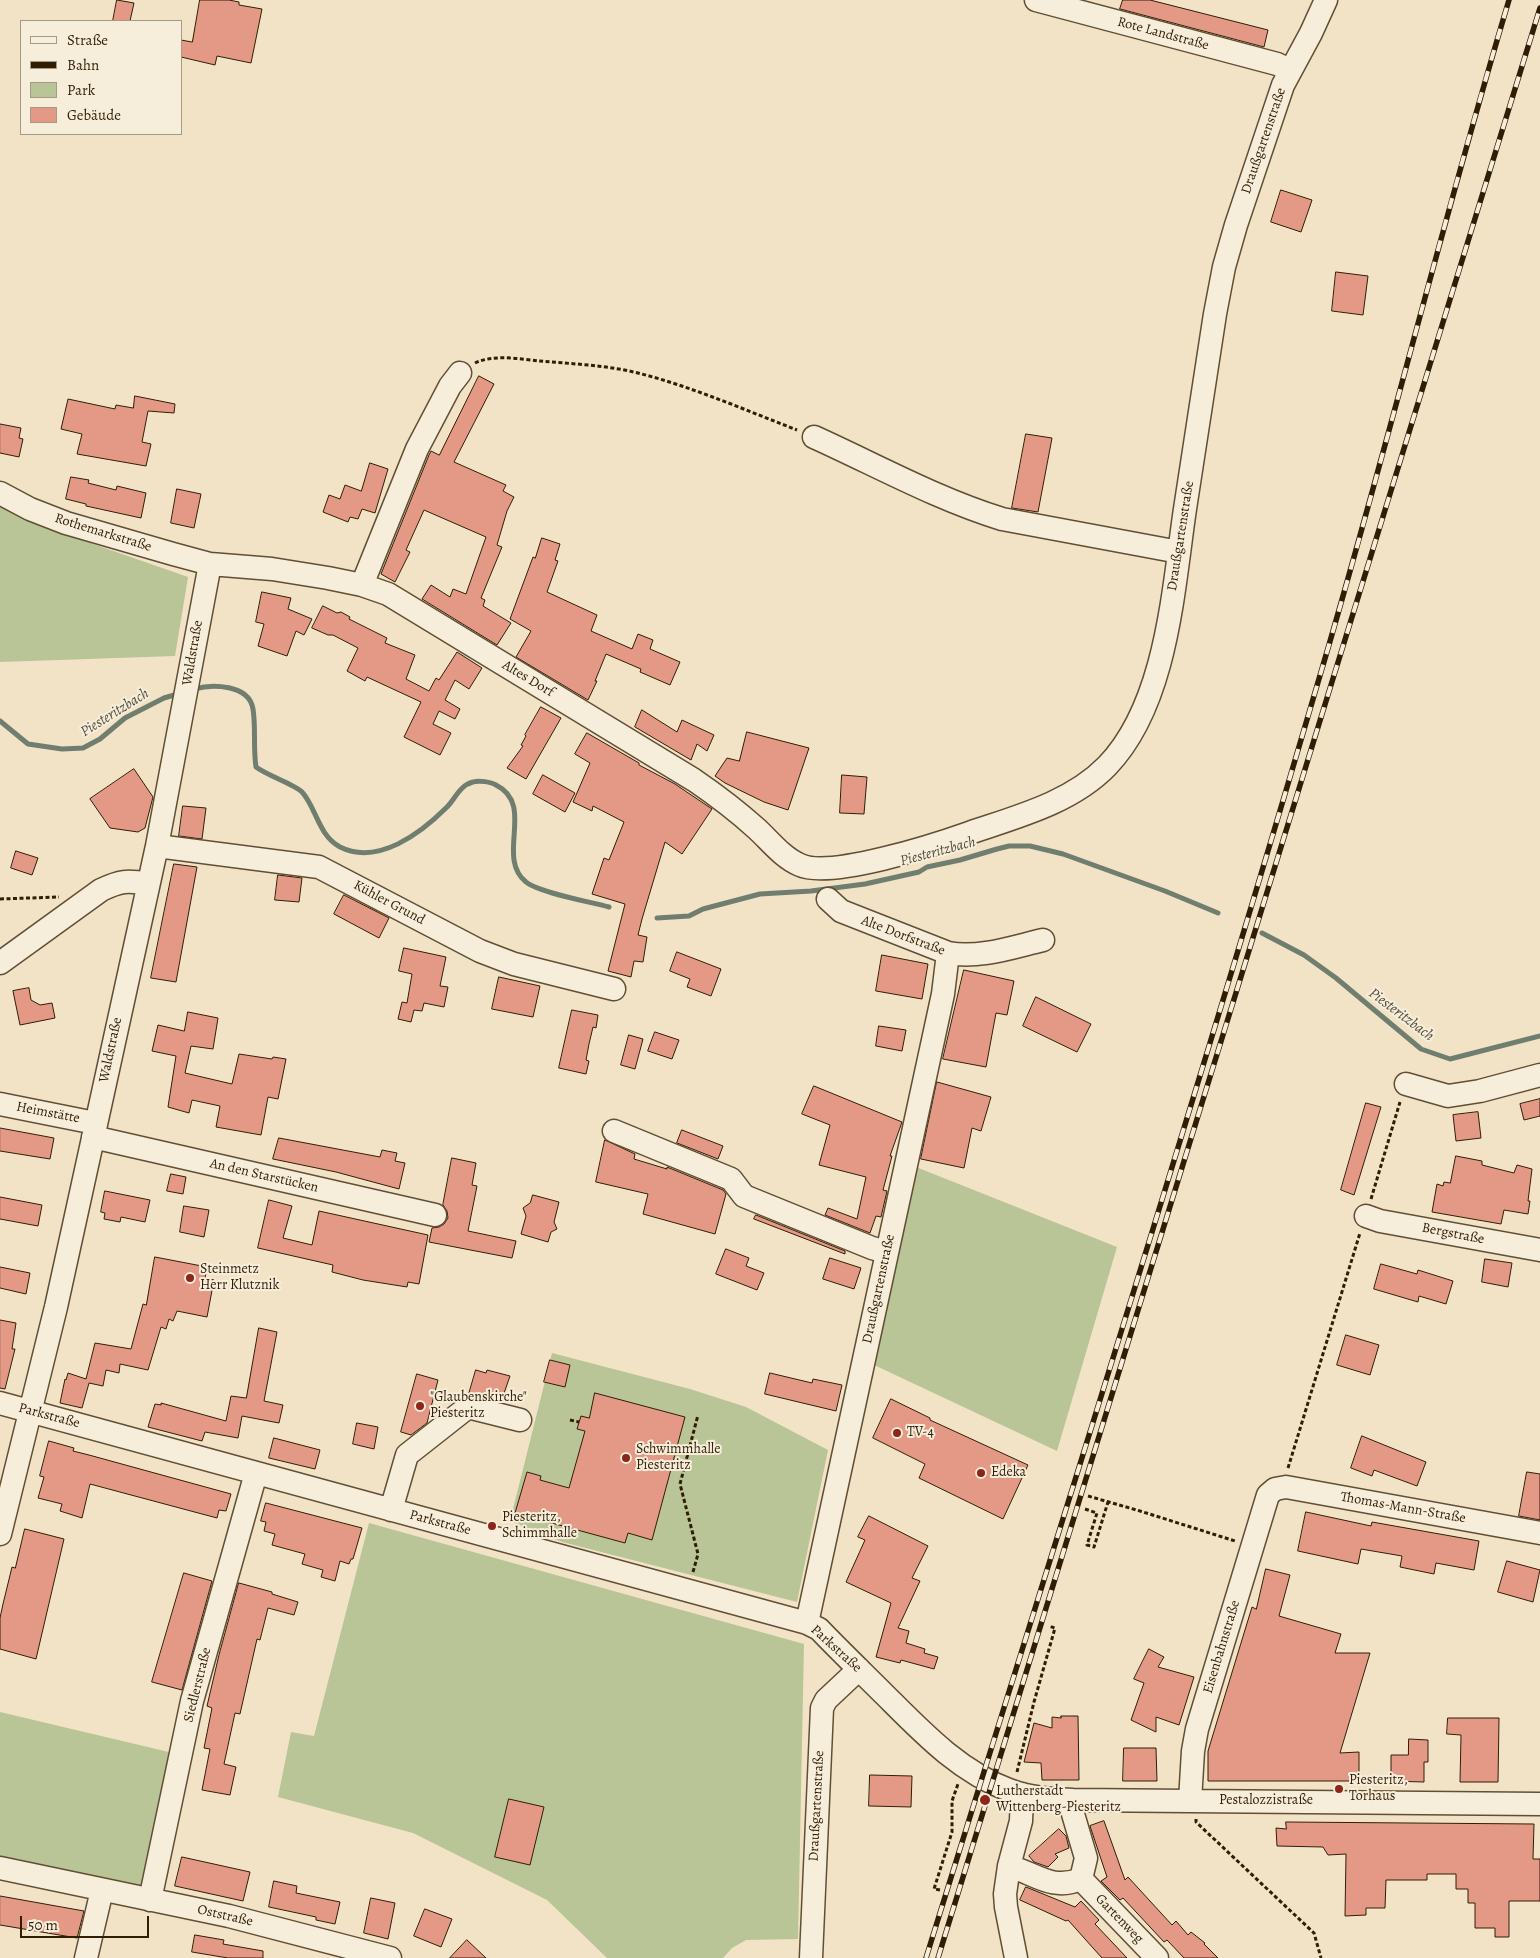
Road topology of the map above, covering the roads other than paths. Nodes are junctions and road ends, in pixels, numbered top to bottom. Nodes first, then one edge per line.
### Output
1 (1036, 0) edge
2 (1326, 0) edge
3 (1290, 70) junction
4 (460, 373) road end
5 (814, 436) road end
6 (0, 493) edge
7 (1178, 552) junction
8 (210, 564) junction
9 (362, 585) junction
10 (157, 846) junction
11 (814, 869) joint
12 (148, 884) junction
13 (828, 899) dead end
14 (1043, 940) dead end
15 (948, 954) junction
16 (0, 963) edge
17 (614, 989) dead end
18 (1540, 1075) edge
19 (1406, 1084) road end
20 (0, 1104) edge
21 (94, 1130) junction
22 (614, 1131) dead end
23 (435, 1215) dead end
24 (1366, 1216) road end
25 (1540, 1250) edge
26 (887, 1252) junction
27 (0, 1403) edge
28 (31, 1412) junction
29 (520, 1420) dead end
30 (256, 1473) junction
31 (1277, 1491) joint
32 (391, 1510) junction
33 (1540, 1533) edge
34 (0, 1534) edge
35 (807, 1623) junction
36 (859, 1669) junction
37 (957, 1761) joint
38 (1022, 1794) junction
39 (1073, 1800) junction
40 (1193, 1801) junction
41 (1540, 1804) edge
42 (1009, 1866) junction
43 (0, 1868) edge
44 (1080, 1879) junction
45 (102, 1890) junction
46 (150, 1900) junction
47 (86, 1958) edge
48 (390, 1958) edge
49 (810, 1958) edge
50 (1016, 1958) edge
51 (1158, 1958) edge

1 - 3 street, Rote Landstraße
2 - 3 street, Draußgartenstraße
3 - 7 street, Draußgartenstraße
4 - 9 street
5 - 7 street
6 - 8 street, Rothemarkstraße
7 - 11 street, Draußgartenstraße
8 - 9 street, Altes Dorf
8 - 10 street, Waldstraße
9 - 11 street, Altes Dorf
10 - 12 street, Waldstraße
10 - 17 street, Kühler Grund
12 - 16 street
12 - 21 street, Waldstraße
13 - 15 street, Alte Dorfstraße
14 - 15 street, Alte Dorfstraße
15 - 26 street, Draußgartenstraße
18 - 19 street
20 - 21 street, Heimstätte
21 - 23 street, An den Starstücken
21 - 28 street, Waldstraße
22 - 26 street
24 - 25 street, Bergstraße
26 - 35 street, Draußgartenstraße
27 - 28 street, Parkstraße
28 - 30 street, Parkstraße
28 - 34 street, Waldstraße
29 - 32 street
30 - 32 street, Parkstraße
30 - 46 street, Siedlerstraße
31 - 33 street, Thomas-Mann-Straße
31 - 40 street, Eisenbahnstraße
32 - 35 street, Parkstraße
35 - 36 street, Parkstraße
36 - 37 street, Parkstraße
36 - 49 street, Draußgartenstraße
37 - 38 street, Pestalozzistraße
38 - 39 street, Pestalozzistraße
38 - 42 street
39 - 40 street, Pestalozzistraße
39 - 44 street
40 - 41 street, Pestalozzistraße
42 - 44 street
42 - 50 street
43 - 45 street, Oststraße
44 - 51 street, Gartenweg
45 - 46 street, Oststraße
45 - 47 street
46 - 48 street, Oststraße

